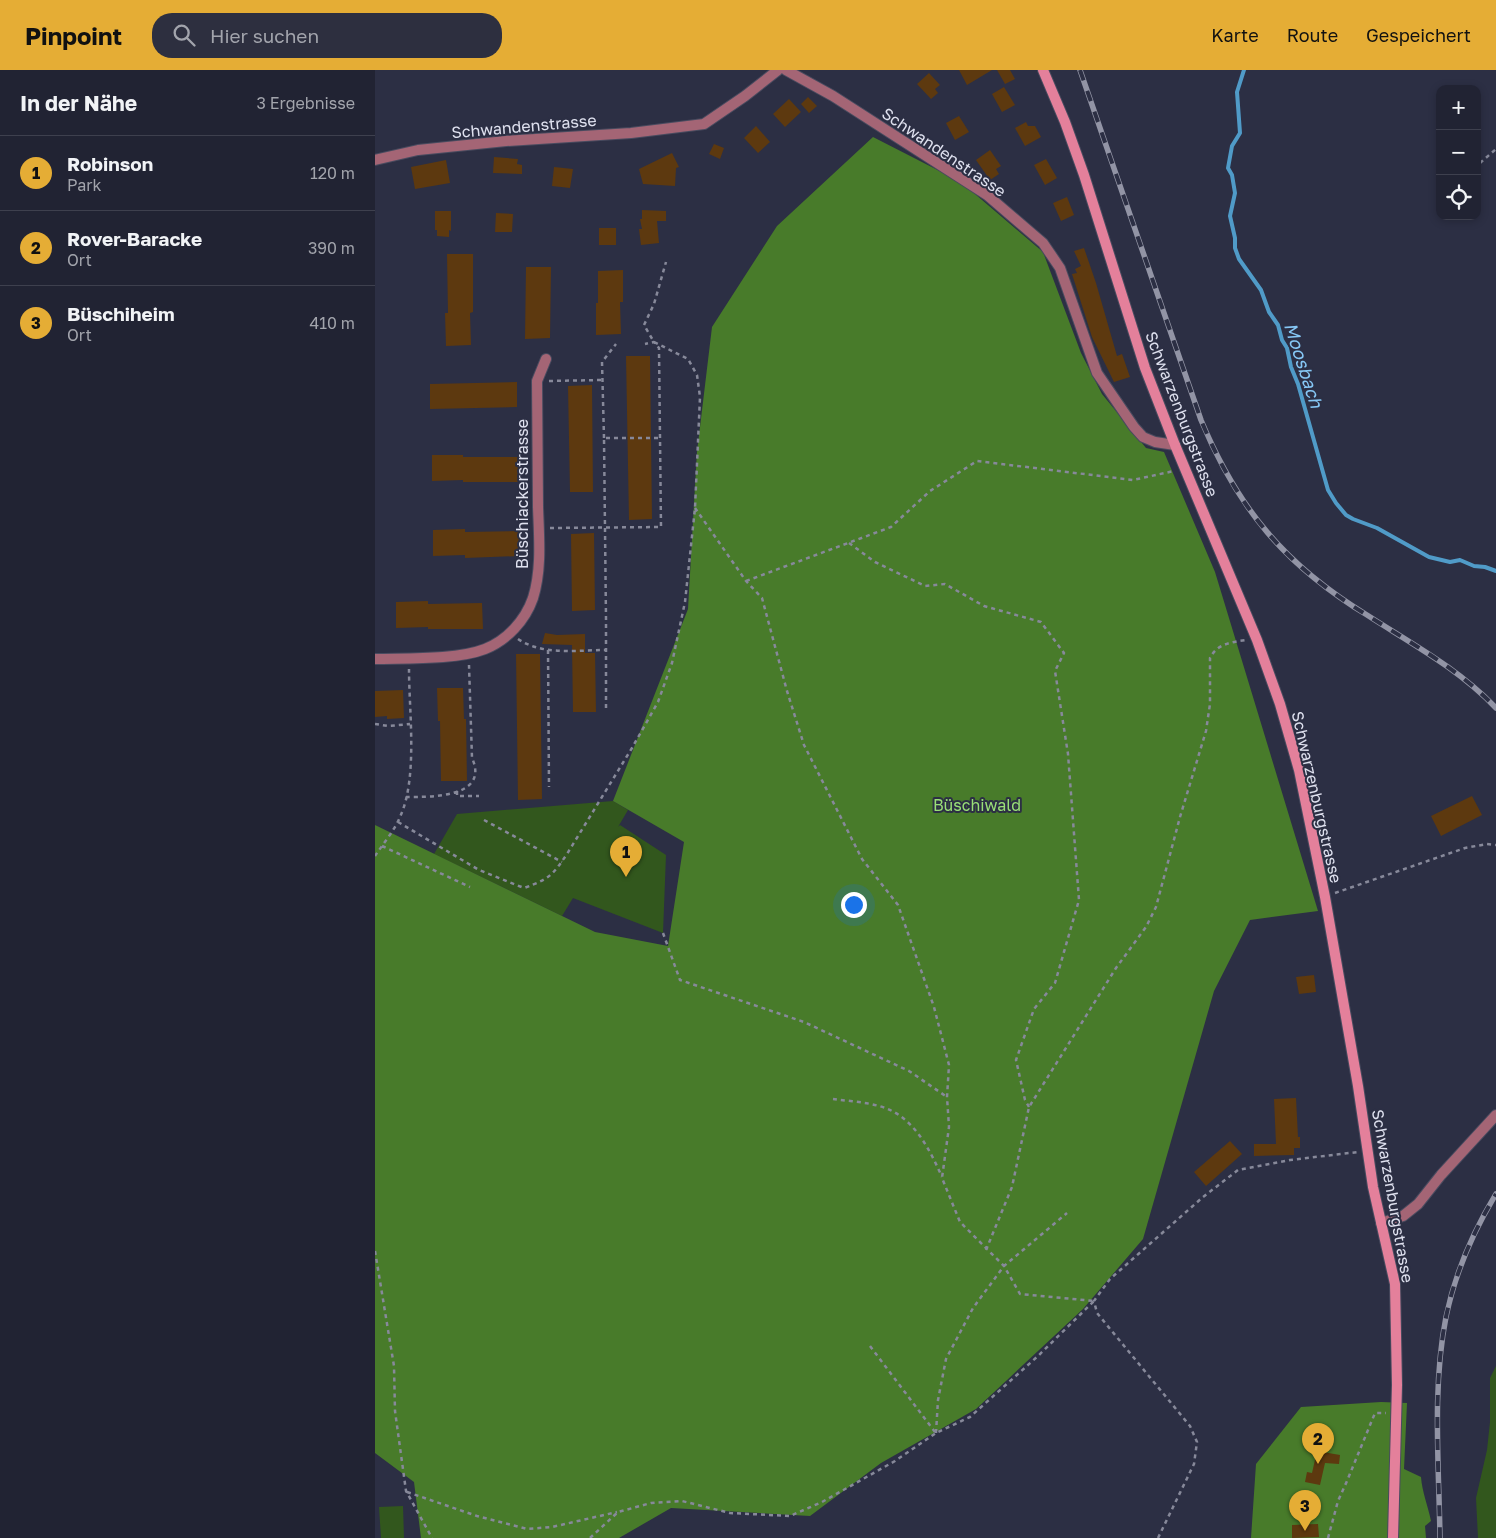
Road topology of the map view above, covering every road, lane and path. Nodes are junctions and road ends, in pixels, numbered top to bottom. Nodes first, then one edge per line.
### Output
1 (779, 70) edge
2 (786, 70) edge
3 (1043, 70) edge
4 (1496, 149) edge
5 (375, 160) edge
6 (1481, 162) edge
7 (666, 262) dead end
8 (654, 342) junction
9 (616, 344) dead end
10 (645, 344) dead end
11 (546, 358) dead end
12 (602, 380) junction
13 (537, 381) junction
14 (603, 438) junction
15 (661, 438) junction
16 (1175, 445) junction
17 (1185, 468) junction
18 (695, 508) junction
19 (539, 528) junction
20 (605, 528) junction
21 (849, 543) junction
22 (746, 581) junction
23 (518, 638) dead end
24 (1257, 640) junction
25 (548, 650) junction
26 (606, 650) junction
27 (375, 659) edge
28 (469, 663) dead end
29 (409, 668) dead end
30 (605, 708) dead end
31 (375, 724) edge
32 (410, 724) junction
33 (549, 787) dead end
34 (457, 791) junction
35 (479, 796) dead end
36 (406, 797) junction
37 (484, 820) dead end
38 (398, 822) junction
39 (1495, 844) edge
40 (382, 846) junction
41 (375, 856) edge
42 (562, 862) junction
43 (470, 887) dead end
44 (1325, 897) junction
45 (663, 933) dead end
46 (947, 1097) junction
47 (833, 1099) dead end
48 (1029, 1107) junction
49 (1496, 1115) edge
50 (1367, 1151) junction
51 (942, 1178) junction
52 (1067, 1213) dead end
53 (1381, 1223) junction
54 (987, 1250) junction
55 (375, 1252) edge
56 (1004, 1266) junction
57 (1094, 1301) junction
58 (870, 1346) dead end
59 (1386, 1413) dead end
60 (936, 1433) junction
61 (406, 1491) junction
62 (618, 1512) junction
63 (1328, 1537) edge
64 (432, 1538) edge
65 (590, 1538) edge
66 (1158, 1538) edge
67 (1393, 1538) edge

1 - 5 street, Schwandenstrasse
2 - 16 street, Schwandenstrasse
3 - 16 main road, Schwarzenburgstrasse
4 - 6 path
7 - 8 path
8 - 10 path
8 - 15 path
8 - 18 path
9 - 12 path
11 - 13 street, Büschiackerstrasse
12 - 13 path
12 - 14 path
13 - 19 street, Büschiackerstrasse
14 - 15 path
14 - 20 path
15 - 20 path
16 - 17 main road, Schwarzenburgstrasse
17 - 21 path
17 - 24 main road, Schwarzenburgstrasse
18 - 22 path
18 - 42 path
19 - 20 path
19 - 27 street, Büschiackerstrasse
20 - 26 path
21 - 22 path
21 - 48 path
22 - 46 path
23 - 25 path
24 - 44 main road, Schwarzenburgstrasse
24 - 48 path
25 - 26 path
25 - 33 path
26 - 30 path
28 - 34 path
29 - 32 path
31 - 32 path
32 - 36 path
34 - 35 path
34 - 36 path
36 - 38 path
37 - 42 path
38 - 40 path
38 - 42 path
39 - 44 path
40 - 41 path
40 - 43 path
44 - 50 main road, Schwarzenburgstrasse
45 - 46 path
46 - 51 path
47 - 51 path
48 - 54 path
49 - 53 street
50 - 53 main road, Schwarzenburgstrasse
50 - 57 path
51 - 54 path
52 - 56 path
53 - 67 main road, Schwarzenburgstrasse
54 - 56 path
55 - 61 path
56 - 57 path
56 - 60 path
57 - 60 path
57 - 66 path
58 - 60 path
59 - 63 path
60 - 62 path
61 - 62 path
61 - 64 path
62 - 65 path

